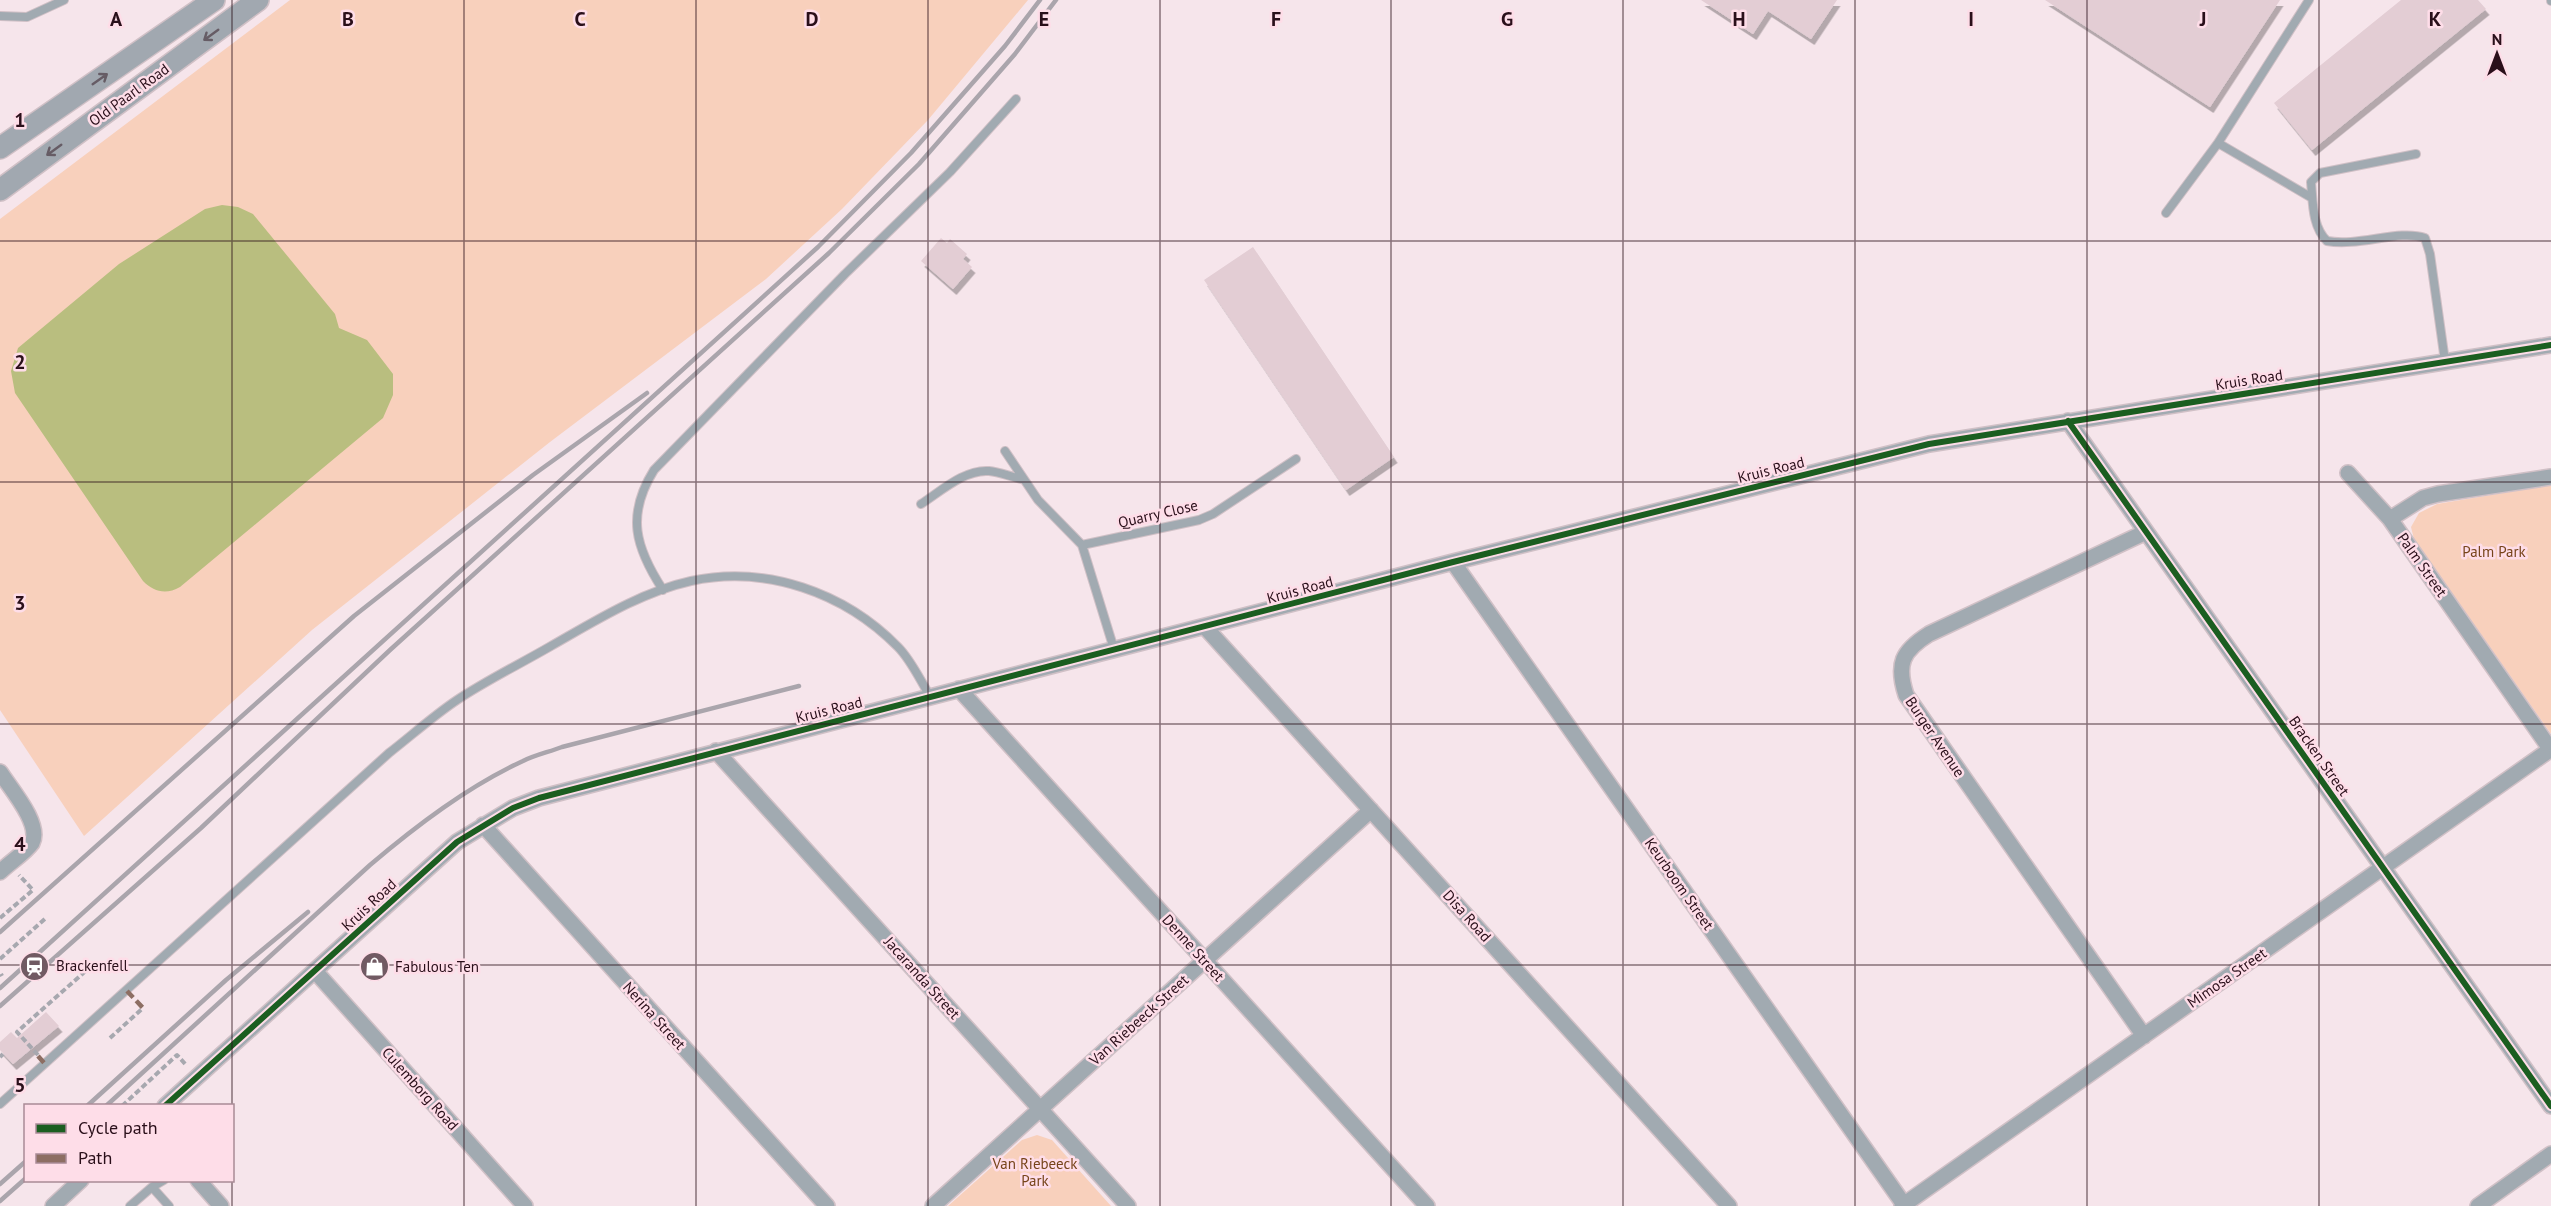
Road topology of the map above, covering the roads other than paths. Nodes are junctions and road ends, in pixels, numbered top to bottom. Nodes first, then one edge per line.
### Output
1 (64, 0) edge
2 (214, 0) edge
3 (258, 0) edge
4 (2309, 0) edge
5 (0, 16) edge
6 (1016, 99) dead end
7 (2218, 143) junction
8 (0, 148) edge
9 (2416, 154) dead end
10 (0, 190) edge
11 (2312, 198) junction
12 (2166, 213) dead end
13 (2551, 345) edge
14 (2445, 361) junction
15 (2068, 421) junction
16 (1005, 452) dead end
17 (1296, 459) dead end
18 (2348, 473) dead end
19 (2551, 477) edge
20 (1022, 479) junction
21 (921, 504) dead end
22 (2390, 519) junction
23 (2146, 532) junction
24 (1082, 545) junction
25 (1453, 562) junction
26 (663, 590) junction
27 (1205, 627) junction
28 (1114, 649) junction
29 (959, 689) junction
30 (930, 696) junction
31 (2551, 750) edge
32 (716, 751) junction
33 (0, 773) edge
34 (1371, 810) junction
35 (483, 825) junction
36 (2383, 868) junction
37 (0, 872) edge
38 (1205, 961) junction
39 (315, 971) junction
40 (2144, 1036) junction
41 (0, 1104) edge
42 (167, 1104) edge
43 (2551, 1106) edge
44 (1041, 1109) junction
45 (2551, 1154) edge
46 (79, 1182) edge
47 (161, 1182) edge
48 (200, 1182) edge
49 (152, 1187) junction
50 (53, 1206) edge
51 (129, 1206) edge
52 (169, 1206) edge
53 (221, 1206) edge
54 (525, 1206) edge
55 (827, 1206) edge
56 (933, 1206) edge
57 (1128, 1206) edge
58 (1427, 1206) edge
59 (1729, 1206) edge
60 (1904, 1206) edge
61 (2478, 1206) edge

1 - 5 lane
8 -> 2 main road, Old Paarl Road
3 -> 10 main road, Old Paarl Road
4 - 7 lane
6 - 26 lane
7 - 11 lane
7 - 12 lane
9 - 11 lane
11 - 14 lane
13 - 14 street, Kruis Road
14 - 15 street, Kruis Road
15 - 23 street, Bracken Street
15 - 25 street, Kruis Road
16 - 20 lane
17 - 24 lane, Quarry Close
18 - 22 street
19 - 22 street, Palm Street
20 - 21 lane
20 - 24 lane
22 - 31 street, Palm Street
23 - 36 street, Bracken Street
23 - 40 street, Burger Avenue
24 - 28 lane
25 - 27 street, Kruis Road
25 - 60 street, Keurboom Street
26 - 30 lane
26 - 41 lane
27 - 28 street, Kruis Road
27 - 34 street, Disa Road
28 - 29 street, Kruis Road
29 - 30 street, Kruis Road
29 - 38 street, Denne Street
30 - 32 street, Kruis Road
31 - 36 street, Mimosa Street
32 - 35 street, Kruis Road
32 - 44 street, Jacaranda Street
33 - 37 street
34 - 38 street, Van Riebeeck Street
34 - 59 street, Disa Road
35 - 39 street, Kruis Road
35 - 55 street, Nerina Street
36 - 40 street, Mimosa Street
36 - 43 street, Bracken Street
38 - 44 street, Van Riebeeck Street
38 - 58 street, Denne Street
39 - 42 street, Kruis Road
39 - 54 street, Culemborg Road
40 - 60 street, Mimosa Street
44 - 56 street, Van Riebeeck Street
44 - 57 street, Jacaranda Street
45 - 61 street
46 - 50 street
47 - 49 lane
48 - 53 street
49 - 51 lane
49 - 52 lane

